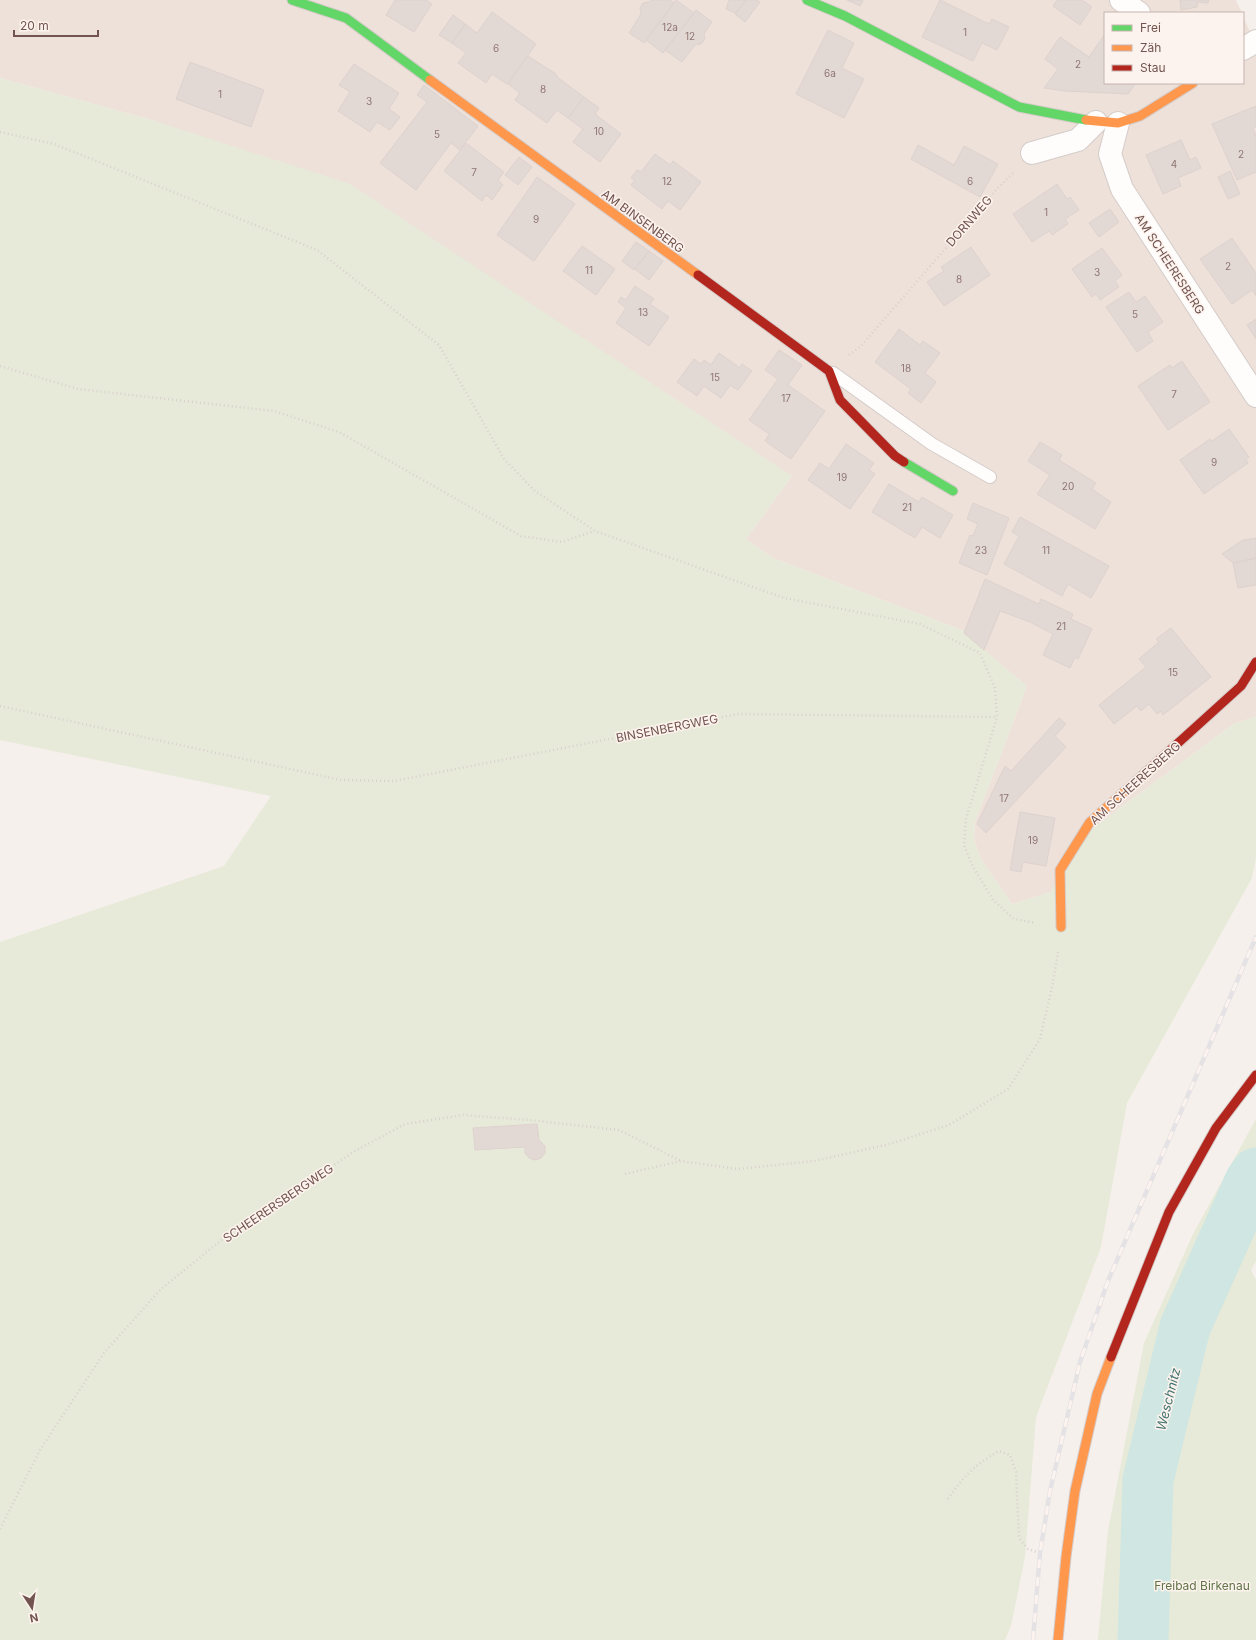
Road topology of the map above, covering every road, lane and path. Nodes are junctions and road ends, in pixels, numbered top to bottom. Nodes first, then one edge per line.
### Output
1 (292, 0) edge
2 (807, 0) edge
3 (1121, 0) edge
4 (1138, 12) edge
5 (1256, 40) edge
6 (1244, 49) edge
7 (1191, 84) edge
8 (1096, 122) junction
9 (1118, 123) junction
10 (0, 132) edge
11 (1032, 153) joint
12 (860, 346) dead end
13 (0, 366) edge
14 (829, 371) junction
15 (1256, 396) edge
16 (990, 477) dead end
17 (953, 491) dead end
18 (595, 531) junction
19 (1256, 662) edge
20 (0, 706) edge
21 (997, 717) junction
22 (1061, 927) junction
23 (1256, 1075) edge
24 (681, 1161) junction
25 (625, 1174) dead end
26 (948, 1499) dead end
27 (0, 1528) edge
28 (1066, 1557) junction
29 (1058, 1640) edge

1 - 14 street, AM BINSENBERG
2 - 8 street
3 - 4 street
5 - 6 street
7 - 9 street
8 - 9 street
8 - 11 street
9 - 15 street, AM SCHEERESBERG
10 - 18 path
11 - 12 path, DORNWEG
13 - 18 path
14 - 16 lane
14 - 17 street
18 - 21 path
19 - 22 street, AM SCHEERESBERG
20 - 21 path, BINSENBERGWEG
21 - 22 path
22 - 24 path
23 - 28 street
24 - 25 path
24 - 27 path, SCHEERERSBERGWEG
26 - 28 path
28 - 29 street

